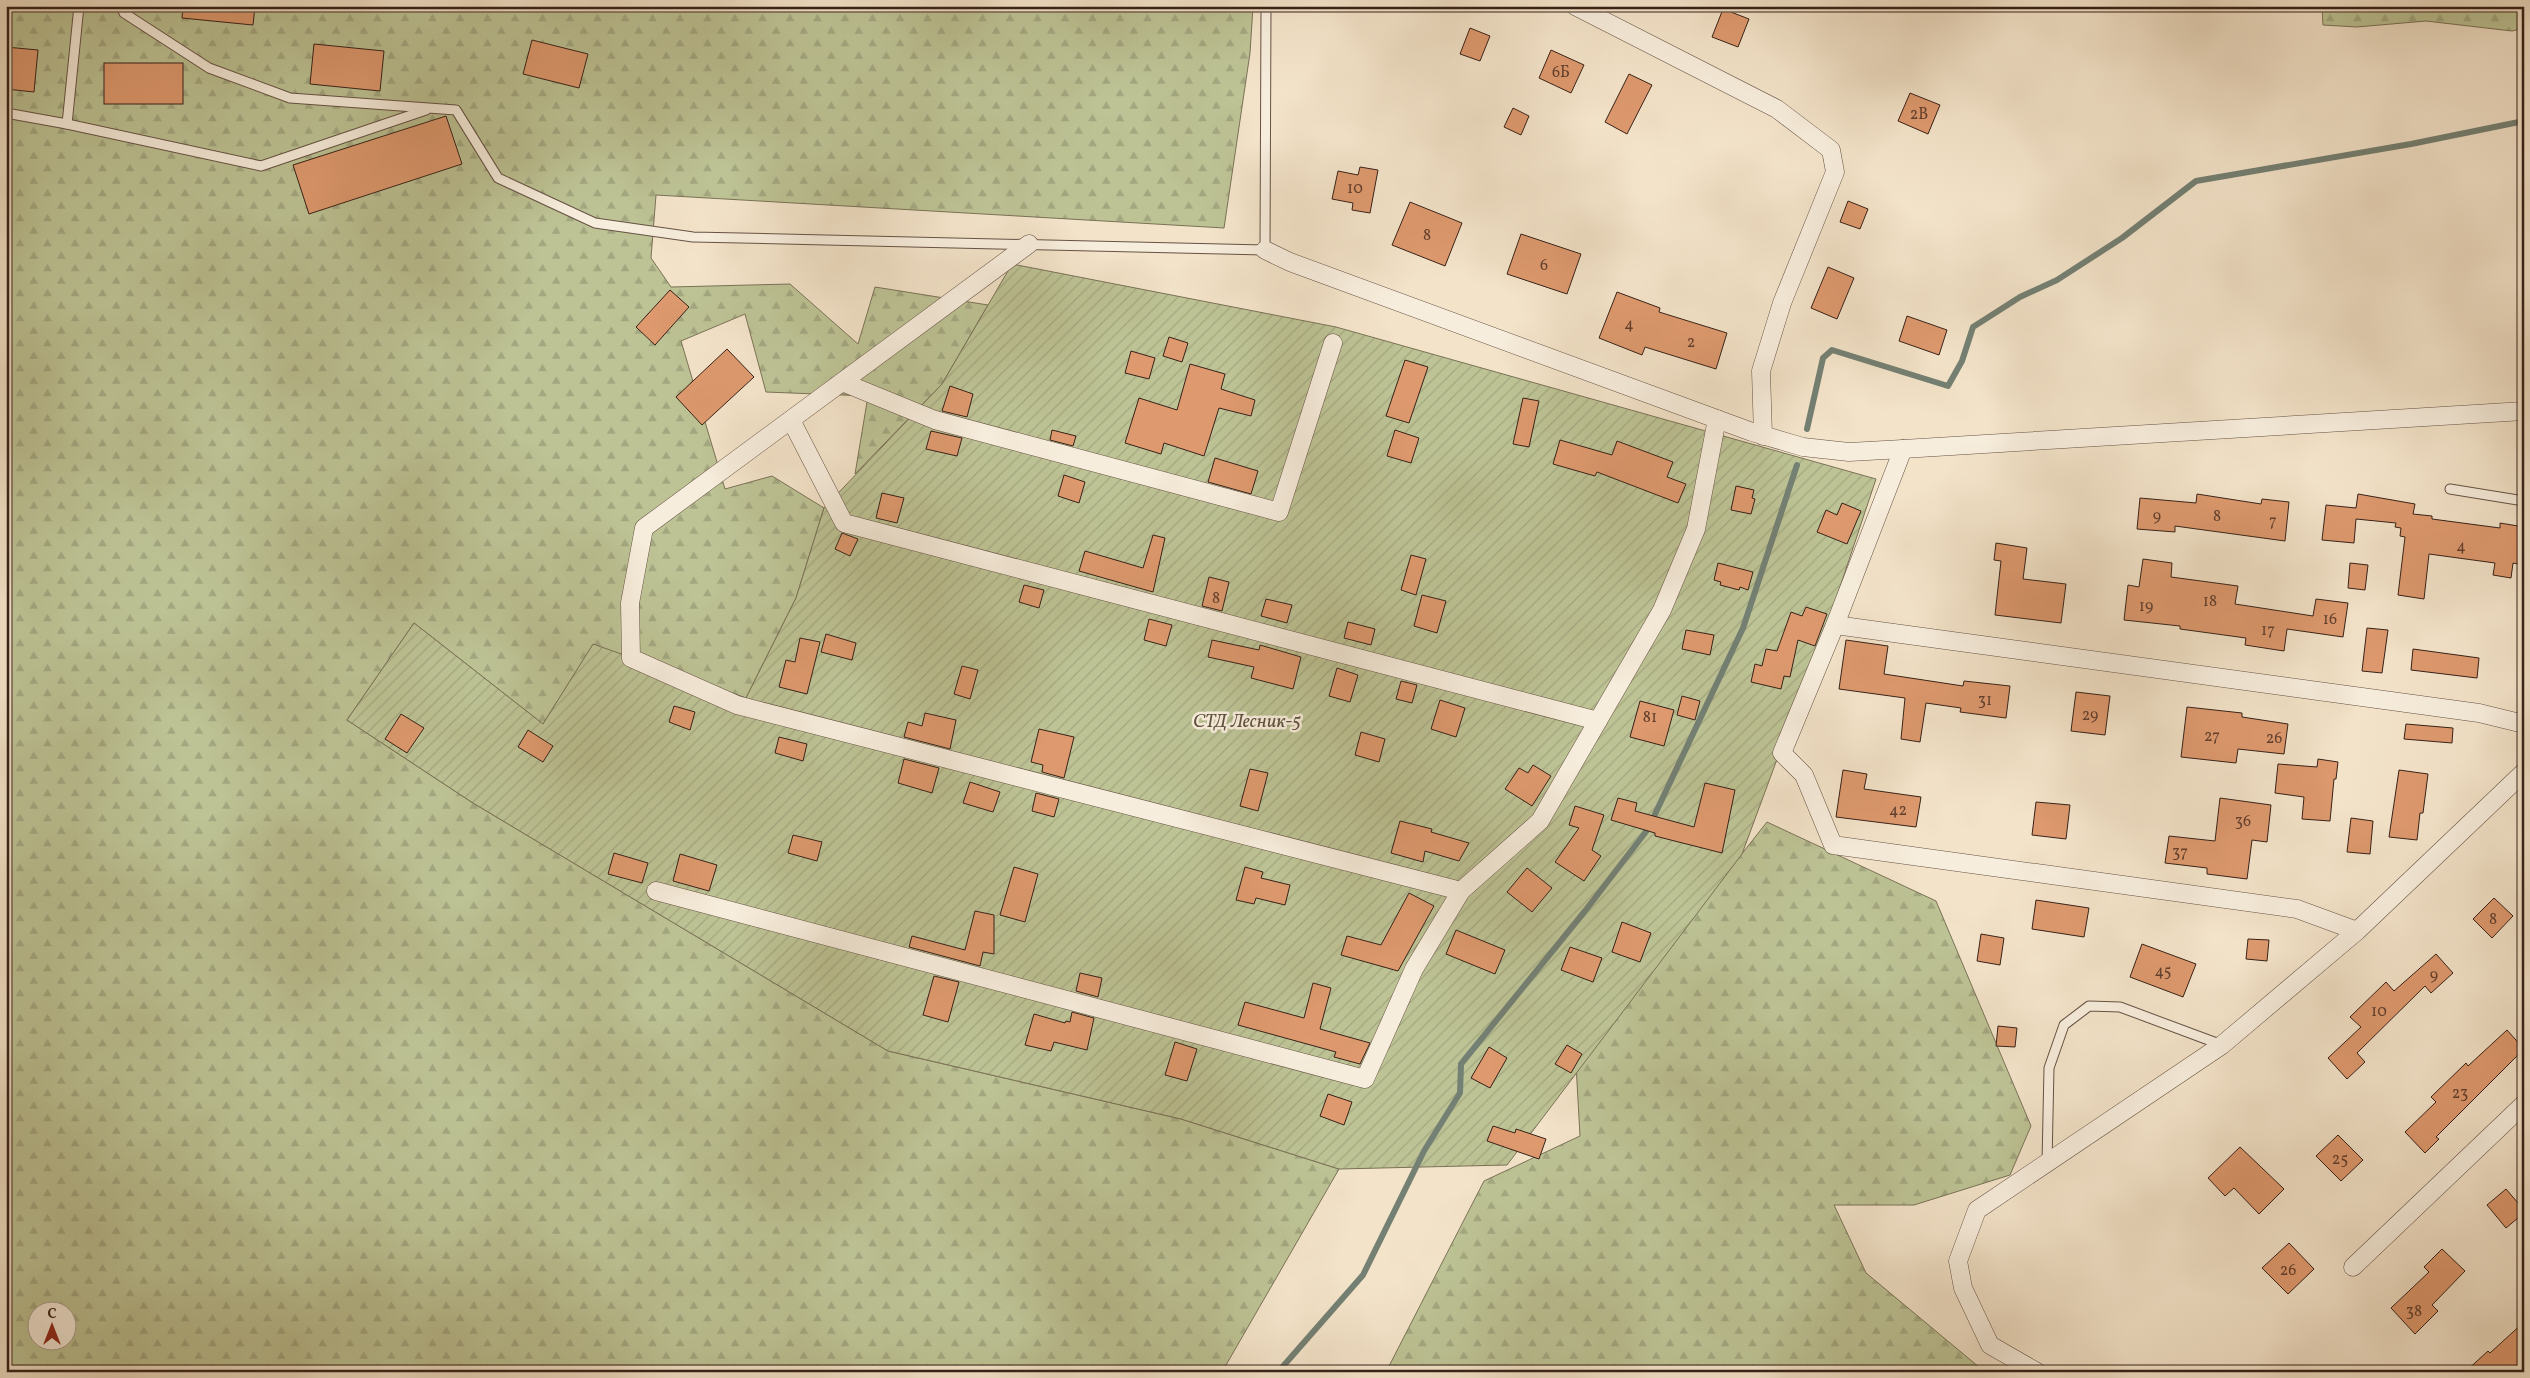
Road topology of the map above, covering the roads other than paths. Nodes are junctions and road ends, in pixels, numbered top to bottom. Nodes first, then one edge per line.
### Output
1 (79, 6) edge
2 (121, 6) edge
3 (1266, 6) edge
4 (1575, 6) edge
5 (431, 108) junction
6 (6, 113) edge
7 (67, 124) junction
8 (1029, 244) junction
9 (1264, 250) junction
10 (1332, 342) dead end
11 (842, 382) junction
12 (2524, 410) edge
13 (1717, 419) junction
14 (791, 420) junction
15 (1763, 436) junction
16 (1903, 449) junction
17 (2450, 489) dead end
18 (2524, 501) edge
19 (1835, 625) junction
20 (1598, 721) junction
21 (2524, 724) edge
22 (2524, 772) edge
23 (656, 891) dead end
24 (1461, 891) junction
25 (2357, 931) junction
26 (2222, 1045) junction
27 (2524, 1104) edge
28 (2047, 1164) junction
29 (2353, 1267) dead end
30 (2037, 1372) edge

1 - 7 lane
2 - 5 lane
3 - 9 lane
4 - 15 street
5 - 7 lane
5 - 8 lane
6 - 7 lane
8 - 9 lane
8 - 11 street
9 - 13 street
10 - 11 street
11 - 14 street
12 - 16 street
13 - 15 street
13 - 20 street
14 - 20 street
14 - 24 street
15 - 16 street
16 - 19 street
17 - 18 lane
19 - 21 street
19 - 25 street
20 - 24 street
22 - 25 street
23 - 24 street
25 - 26 street
26 - 28 street
26 - 28 lane
27 - 29 street
28 - 30 street

